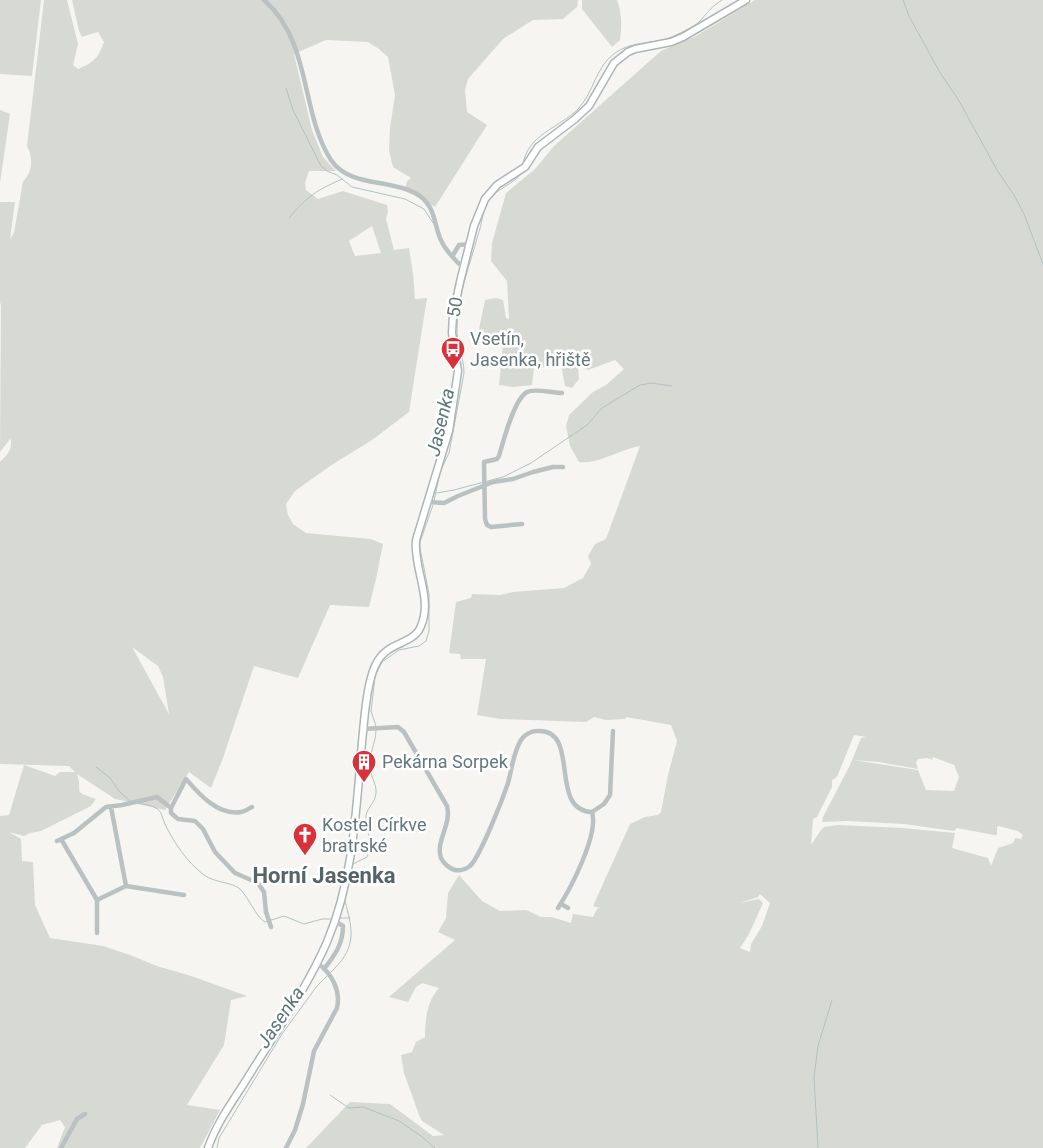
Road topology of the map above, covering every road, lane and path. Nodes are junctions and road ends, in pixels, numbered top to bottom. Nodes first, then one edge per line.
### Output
1 (264, 0) edge
2 (746, 0) edge
3 (470, 244) junction
4 (453, 255) junction
5 (464, 268) junction
6 (562, 393) dead end
7 (562, 467) dead end
8 (484, 484) junction
9 (432, 502) junction
10 (522, 524) dead end
11 (363, 729) junction
12 (613, 731) dead end
13 (111, 807) junction
14 (252, 807) dead end
15 (171, 808) junction
16 (592, 812) junction
17 (126, 886) junction
18 (184, 895) dead end
19 (97, 900) junction
20 (568, 908) dead end
21 (336, 919) junction
22 (271, 927) dead end
23 (97, 933) dead end
24 (317, 963) junction
25 (324, 969) junction
26 (85, 1114) dead end
27 (62, 1148) edge
28 (208, 1148) edge
29 (286, 1148) edge

1 - 4 street
2 - 3 street, 50
3 - 4 street
3 - 5 street, 50
4 - 5 street
5 - 9 street, 50
6 - 8 street
7 - 8 street
8 - 9 street
8 - 10 street
9 - 11 street, 50
11 - 16 street
11 - 21 street, 50
12 - 16 street
13 - 15 street
13 - 17 street
13 - 19 street
14 - 15 street
15 - 22 street
16 - 20 street
17 - 18 street
17 - 19 street
19 - 23 street
21 - 24 street, 50
21 - 25 street
24 - 25 street
24 - 28 street, 50
25 - 29 street
26 - 27 street

